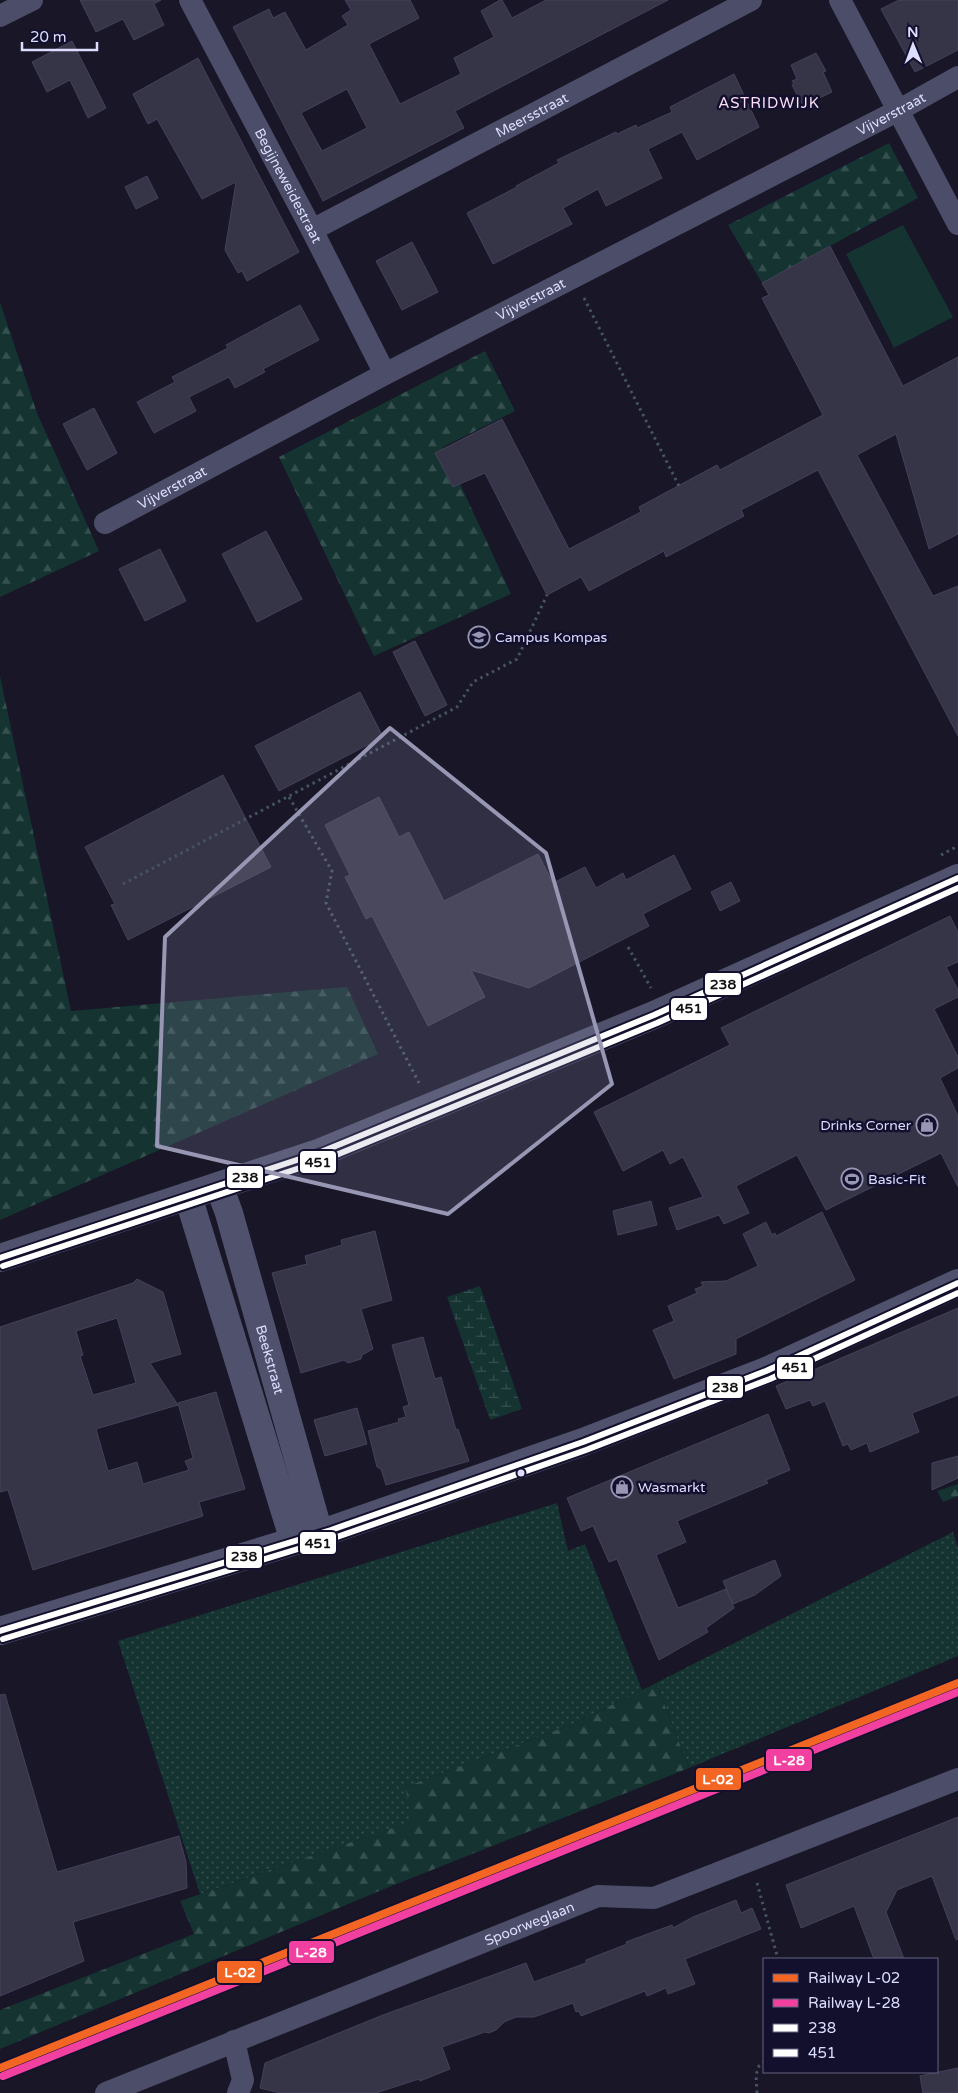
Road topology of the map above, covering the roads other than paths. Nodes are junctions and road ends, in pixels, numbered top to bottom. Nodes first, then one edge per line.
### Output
1 (32, 0) edge
2 (190, 0) edge
3 (751, 0) edge
4 (840, 0) edge
5 (0, 16) edge
6 (958, 77) edge
7 (899, 110) junction
8 (958, 224) edge
9 (312, 230) junction
10 (384, 374) junction
11 (106, 523) dead end
12 (958, 878) edge
13 (219, 1186) junction
14 (188, 1196) junction
15 (0, 1258) edge
16 (958, 1283) edge
17 (306, 1537) junction
18 (0, 1631) edge
19 (958, 1779) edge
20 (234, 2041) junction
21 (106, 2093) edge
22 (238, 2093) edge

1 - 5 street
2 - 9 street, Begijneweidestraat
3 - 9 street, Meersstraat
4 - 7 street
6 - 7 street, Vijverstraat
7 - 8 street
7 - 10 street, Vijverstraat
9 - 10 street, Begijneweidestraat
10 - 11 street, Vijverstraat
12 - 13 street
13 - 14 street
13 - 17 street, Beekstraat
14 - 15 street
14 - 17 street
16 - 17 street
17 - 18 street
19 - 20 street, Spoorweglaan
20 - 21 street, Spoorweglaan
20 - 22 street

